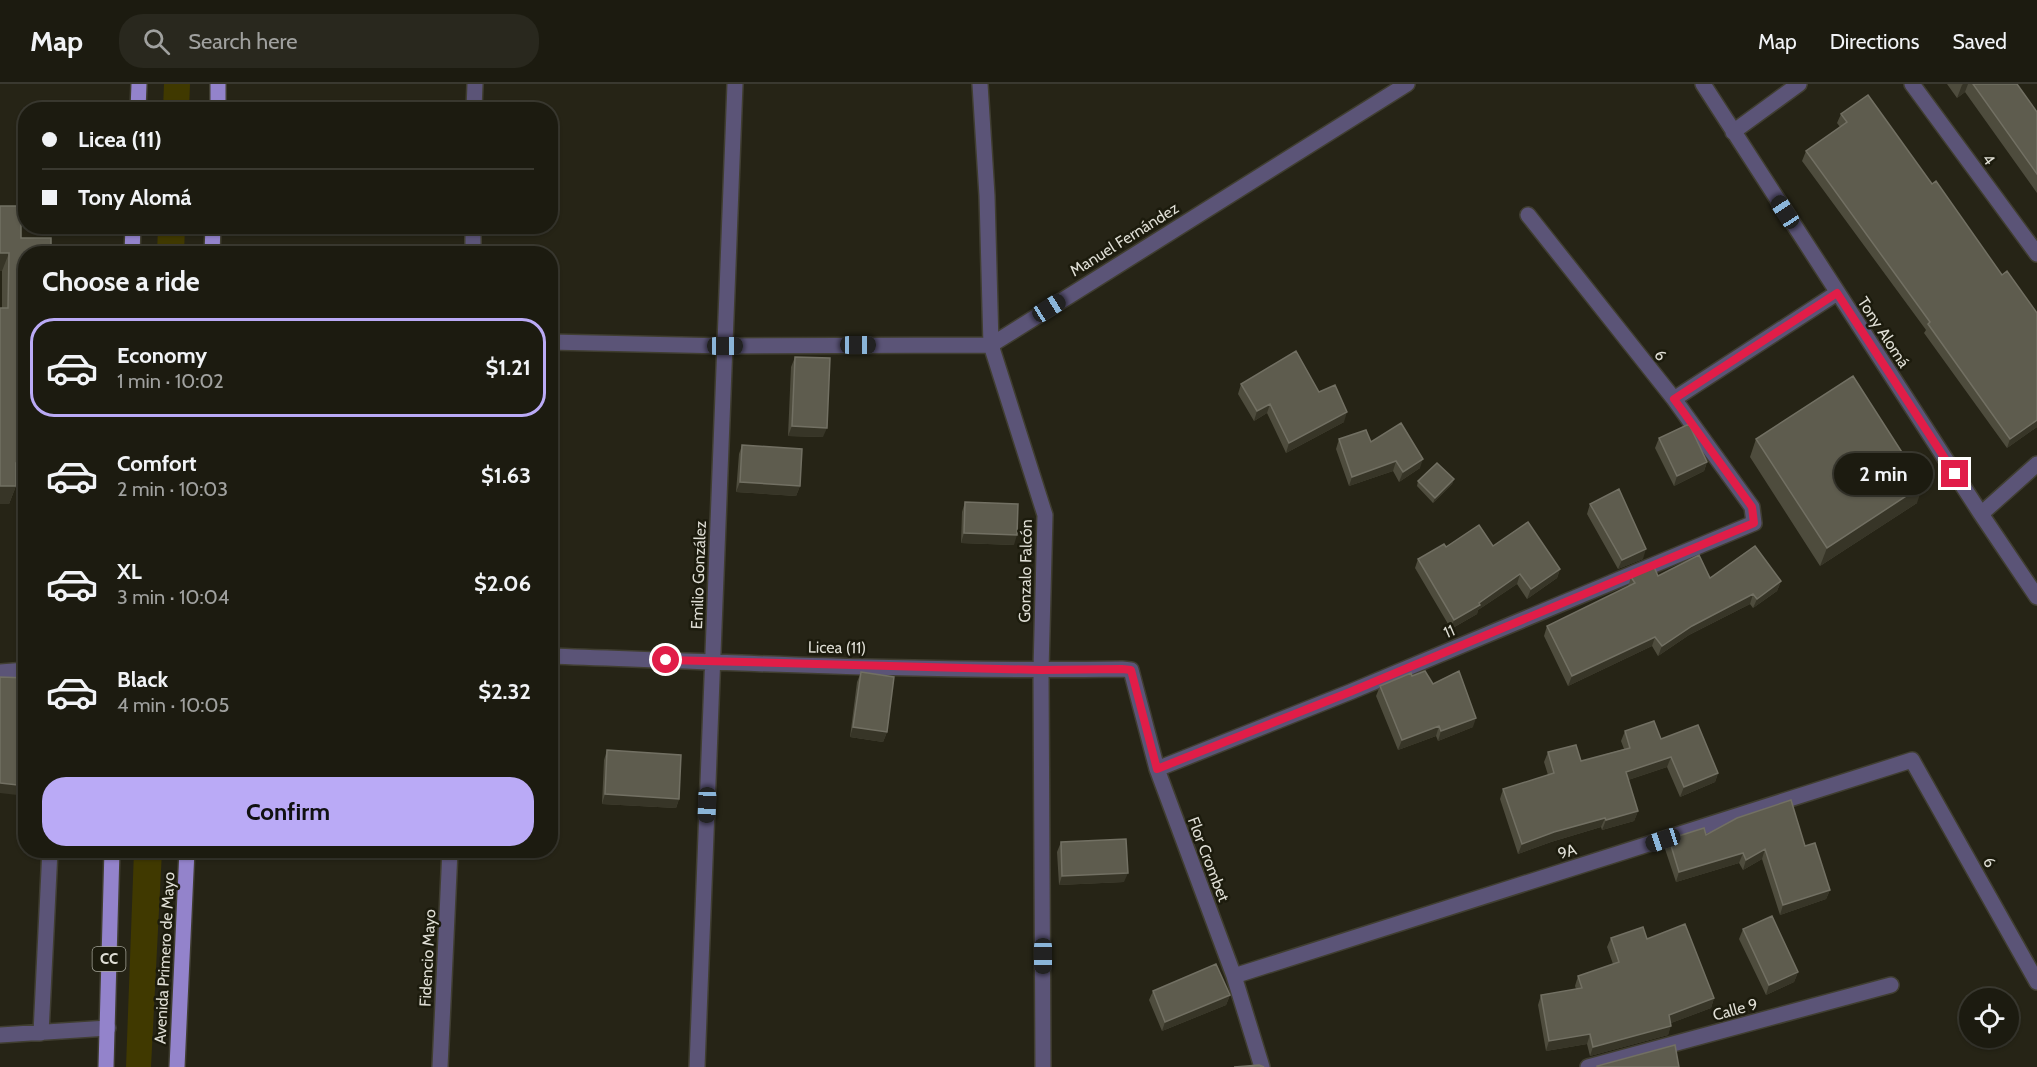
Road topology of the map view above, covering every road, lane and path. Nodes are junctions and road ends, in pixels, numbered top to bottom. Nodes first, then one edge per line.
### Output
1 (139, 84) edge
2 (218, 84) edge
3 (475, 84) edge
4 (735, 84) edge
5 (980, 84) edge
6 (1407, 84) edge
7 (1703, 84) edge
8 (1799, 84) edge
9 (1912, 84) edge
10 (138, 102) edge
11 (218, 102) edge
12 (474, 102) edge
13 (1733, 132) junction
14 (1528, 215) dead end
15 (2037, 255) edge
16 (1837, 293) junction
17 (558, 342) edge
18 (991, 345) junction
19 (725, 346) junction
20 (1674, 399) junction
21 (2037, 464) edge
22 (1981, 514) junction
23 (1754, 523) joint
24 (2037, 597) edge
25 (558, 656) edge
26 (713, 662) junction
27 (1122, 669) joint
28 (1041, 670) junction
29 (18, 671) edge
30 (0, 672) edge
31 (1912, 760) joint
32 (1157, 769) junction
33 (50, 858) edge
34 (112, 858) edge
35 (187, 858) edge
36 (450, 858) edge
37 (1234, 976) junction
38 (2037, 982) edge
39 (1891, 985) dead end
40 (108, 1028) junction
41 (41, 1033) junction
42 (0, 1035) edge
43 (106, 1067) edge
44 (177, 1067) edge
45 (440, 1067) edge
46 (697, 1067) edge
47 (1044, 1067) edge
48 (1262, 1067) edge
49 (1588, 1067) edge

1 - 10 main road
2 - 11 main road
3 - 12 street
4 - 19 street, Emilio González
5 - 18 street, Gonzalo Falcón
6 - 18 street, Manuel Fernández
7 - 13 street, Tony Alomá
8 - 13 street
9 - 15 street, 4
13 - 16 street, Tony Alomá
14 - 20 street, 6
16 - 20 street
16 - 22 street, Tony Alomá
17 - 19 street
18 - 19 street
18 - 28 street, Gonzalo Falcón
19 - 26 street, Emilio González
20 - 23 street, 6
21 - 22 street
22 - 24 street, Tony Alomá
23 - 32 street, 11
25 - 26 street, Licea (11)
26 - 28 street, Licea (11)
26 - 46 street, Emilio González
27 - 28 street, Licea (11)
27 - 32 street, Flor Crombet
28 - 47 street, Gonzalo Falcón
29 - 30 street
31 - 37 street, 9A
31 - 38 street, 6
32 - 37 street, Flor Crombet
33 - 41 street
34 - 40 main road, CC
35 - 44 main road, Avenida Primero de Mayo
36 - 45 street, Fidencio Mayo
37 - 48 street, Flor Crombet
39 - 49 street, Calle 9
40 - 41 street
40 - 43 main road, CC
41 - 42 street

